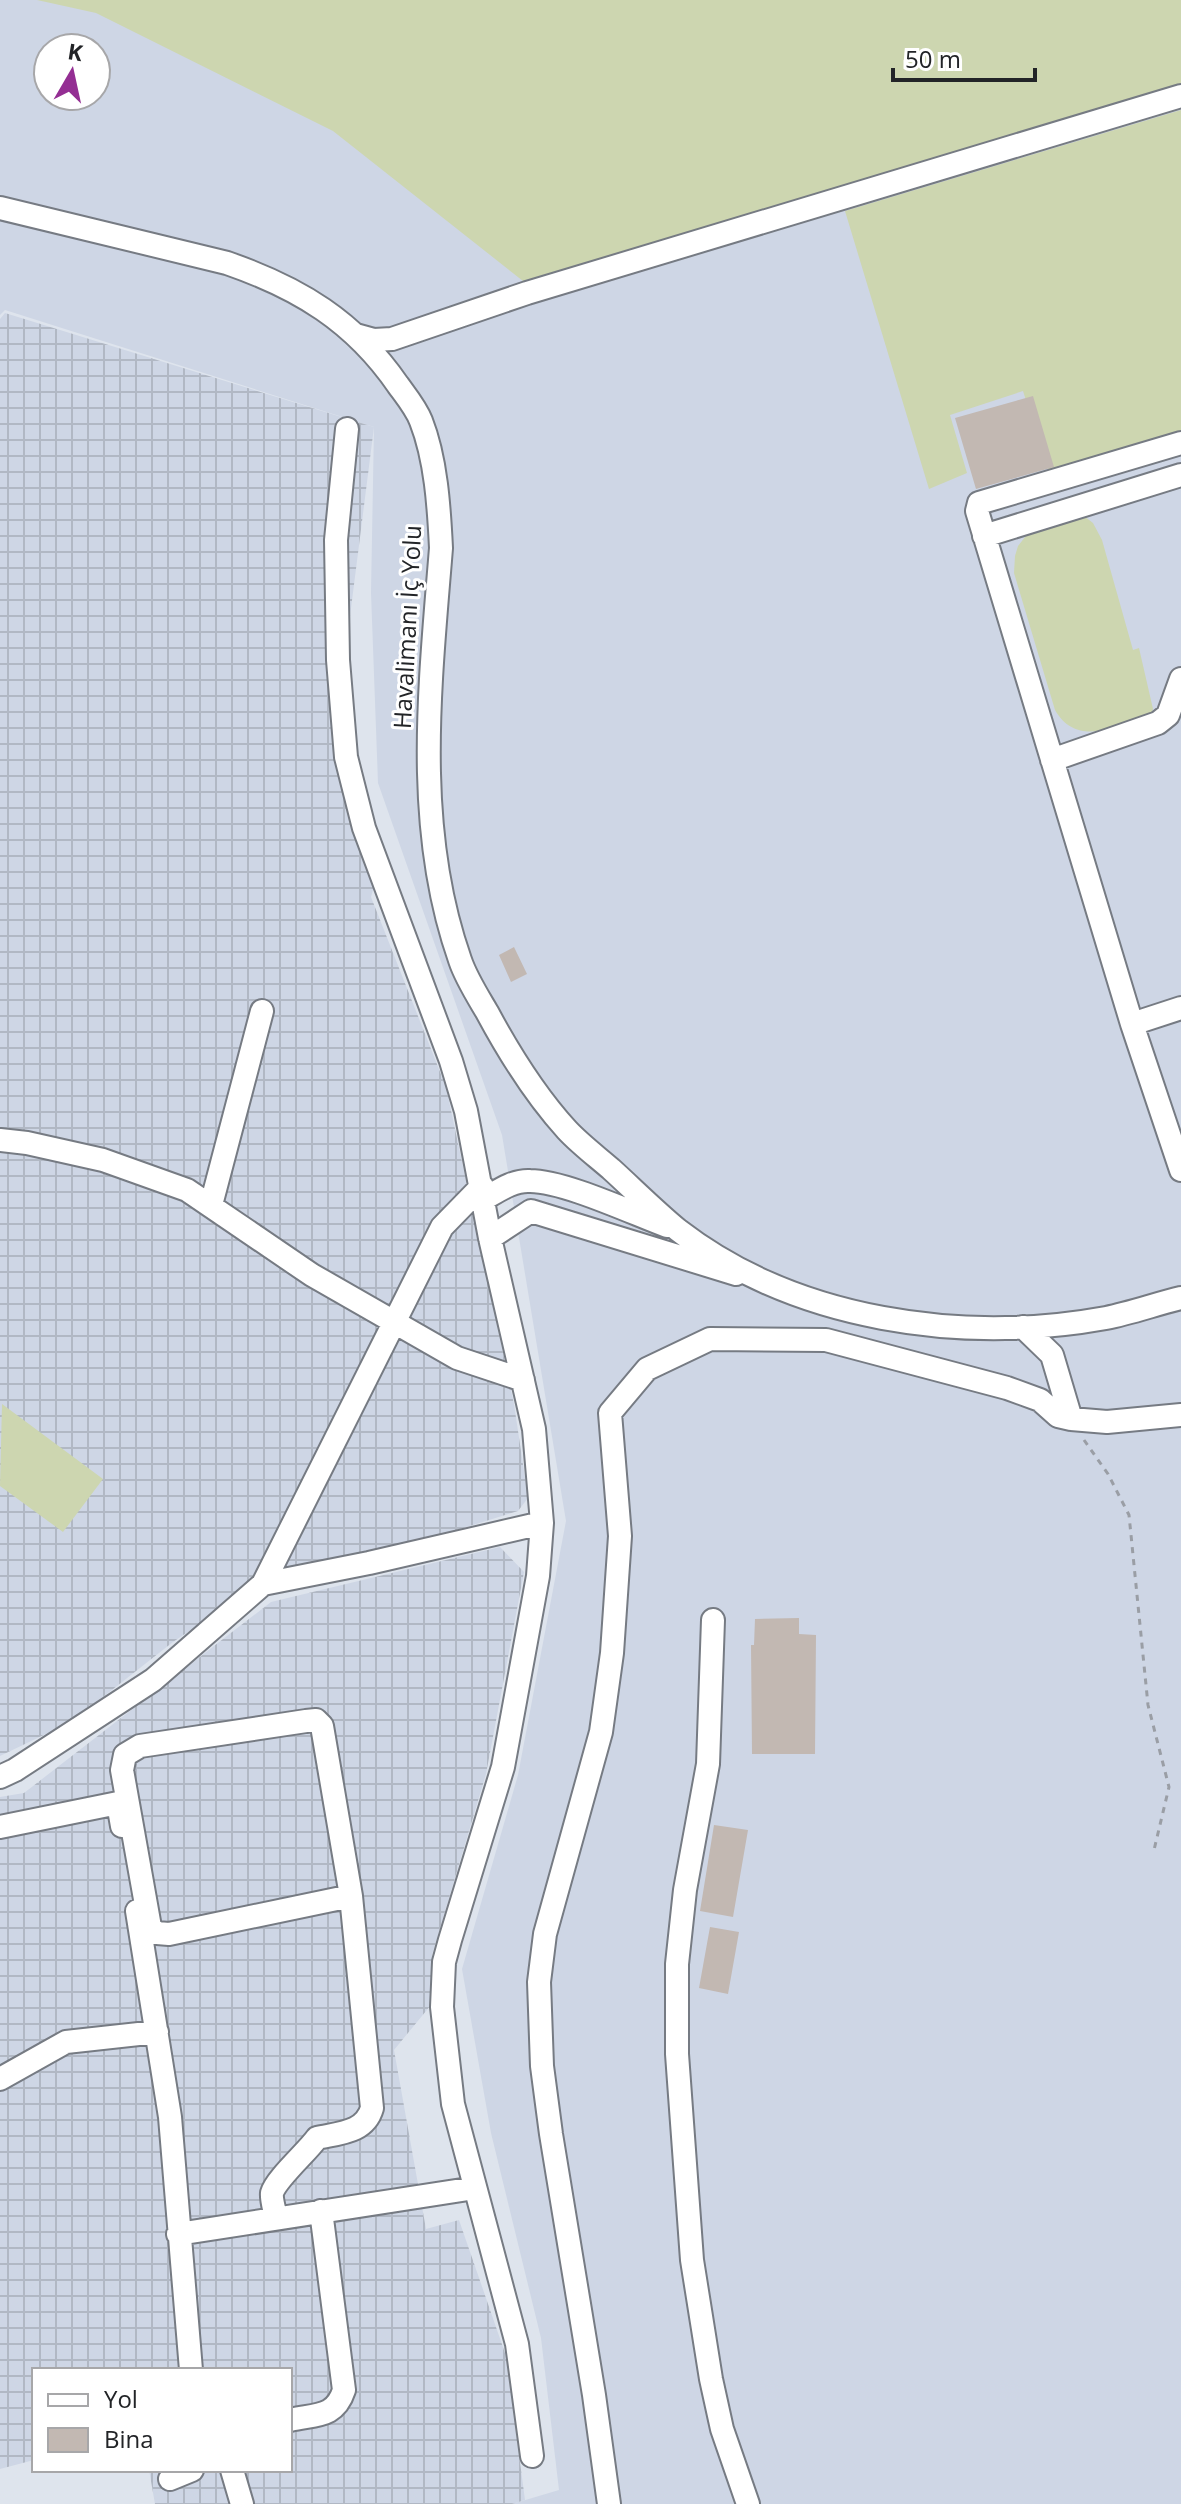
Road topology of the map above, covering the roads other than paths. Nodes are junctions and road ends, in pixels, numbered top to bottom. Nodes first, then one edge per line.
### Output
1 (1181, 96) edge
2 (0, 208) edge
3 (356, 335) junction
4 (347, 429) dead end
5 (1181, 443) edge
6 (1181, 475) edge
7 (984, 536) junction
8 (1181, 679) edge
9 (1052, 760) junction
10 (1181, 1008) edge
11 (262, 1011) dead end
12 (1132, 1024) junction
13 (0, 1140) edge
14 (1181, 1170) edge
15 (483, 1193) junction
16 (211, 1205) junction
17 (679, 1230) junction
18 (490, 1238) junction
19 (774, 1285) junction
20 (1181, 1298) edge
21 (396, 1323) junction
22 (1023, 1327) junction
23 (523, 1380) junction
24 (1181, 1415) edge
25 (1071, 1419) junction
26 (542, 1523) junction
27 (263, 1584) junction
28 (713, 1620) dead end
29 (8, 1774) edge
30 (0, 1827) edge
31 (351, 1896) junction
32 (157, 2032) junction
33 (0, 2079) edge
34 (475, 2188) junction
35 (321, 2211) junction
36 (276, 2218) junction
37 (178, 2234) junction
38 (191, 2368) edge
39 (292, 2420) edge
40 (532, 2456) dead end
41 (187, 2472) edge
42 (233, 2472) edge
43 (170, 2479) dead end
44 (242, 2504) edge
45 (609, 2504) edge
46 (748, 2504) edge

1 - 3 street
2 - 3 street, Havalimanı İç Yolu
3 - 17 street, Havalimanı İç Yolu
4 - 15 street
5 - 7 street
6 - 7 street
7 - 9 street
8 - 9 street
9 - 12 street
10 - 12 street
11 - 16 street
12 - 14 street
13 - 16 street
15 - 17 street
15 - 18 street
15 - 21 street
16 - 21 street
17 - 19 street
18 - 19 street
18 - 23 street
19 - 22 street
20 - 22 street
21 - 23 street
21 - 27 street
22 - 25 street
23 - 26 street
24 - 25 street
25 - 45 street
26 - 27 street
26 - 34 street
27 - 29 street
28 - 46 street
30 - 32 street
31 - 31 street
31 - 36 street
32 - 33 street
32 - 37 street
34 - 35 street
34 - 40 street
35 - 36 street
35 - 39 street
36 - 37 street
37 - 38 street
41 - 43 street
42 - 44 street

